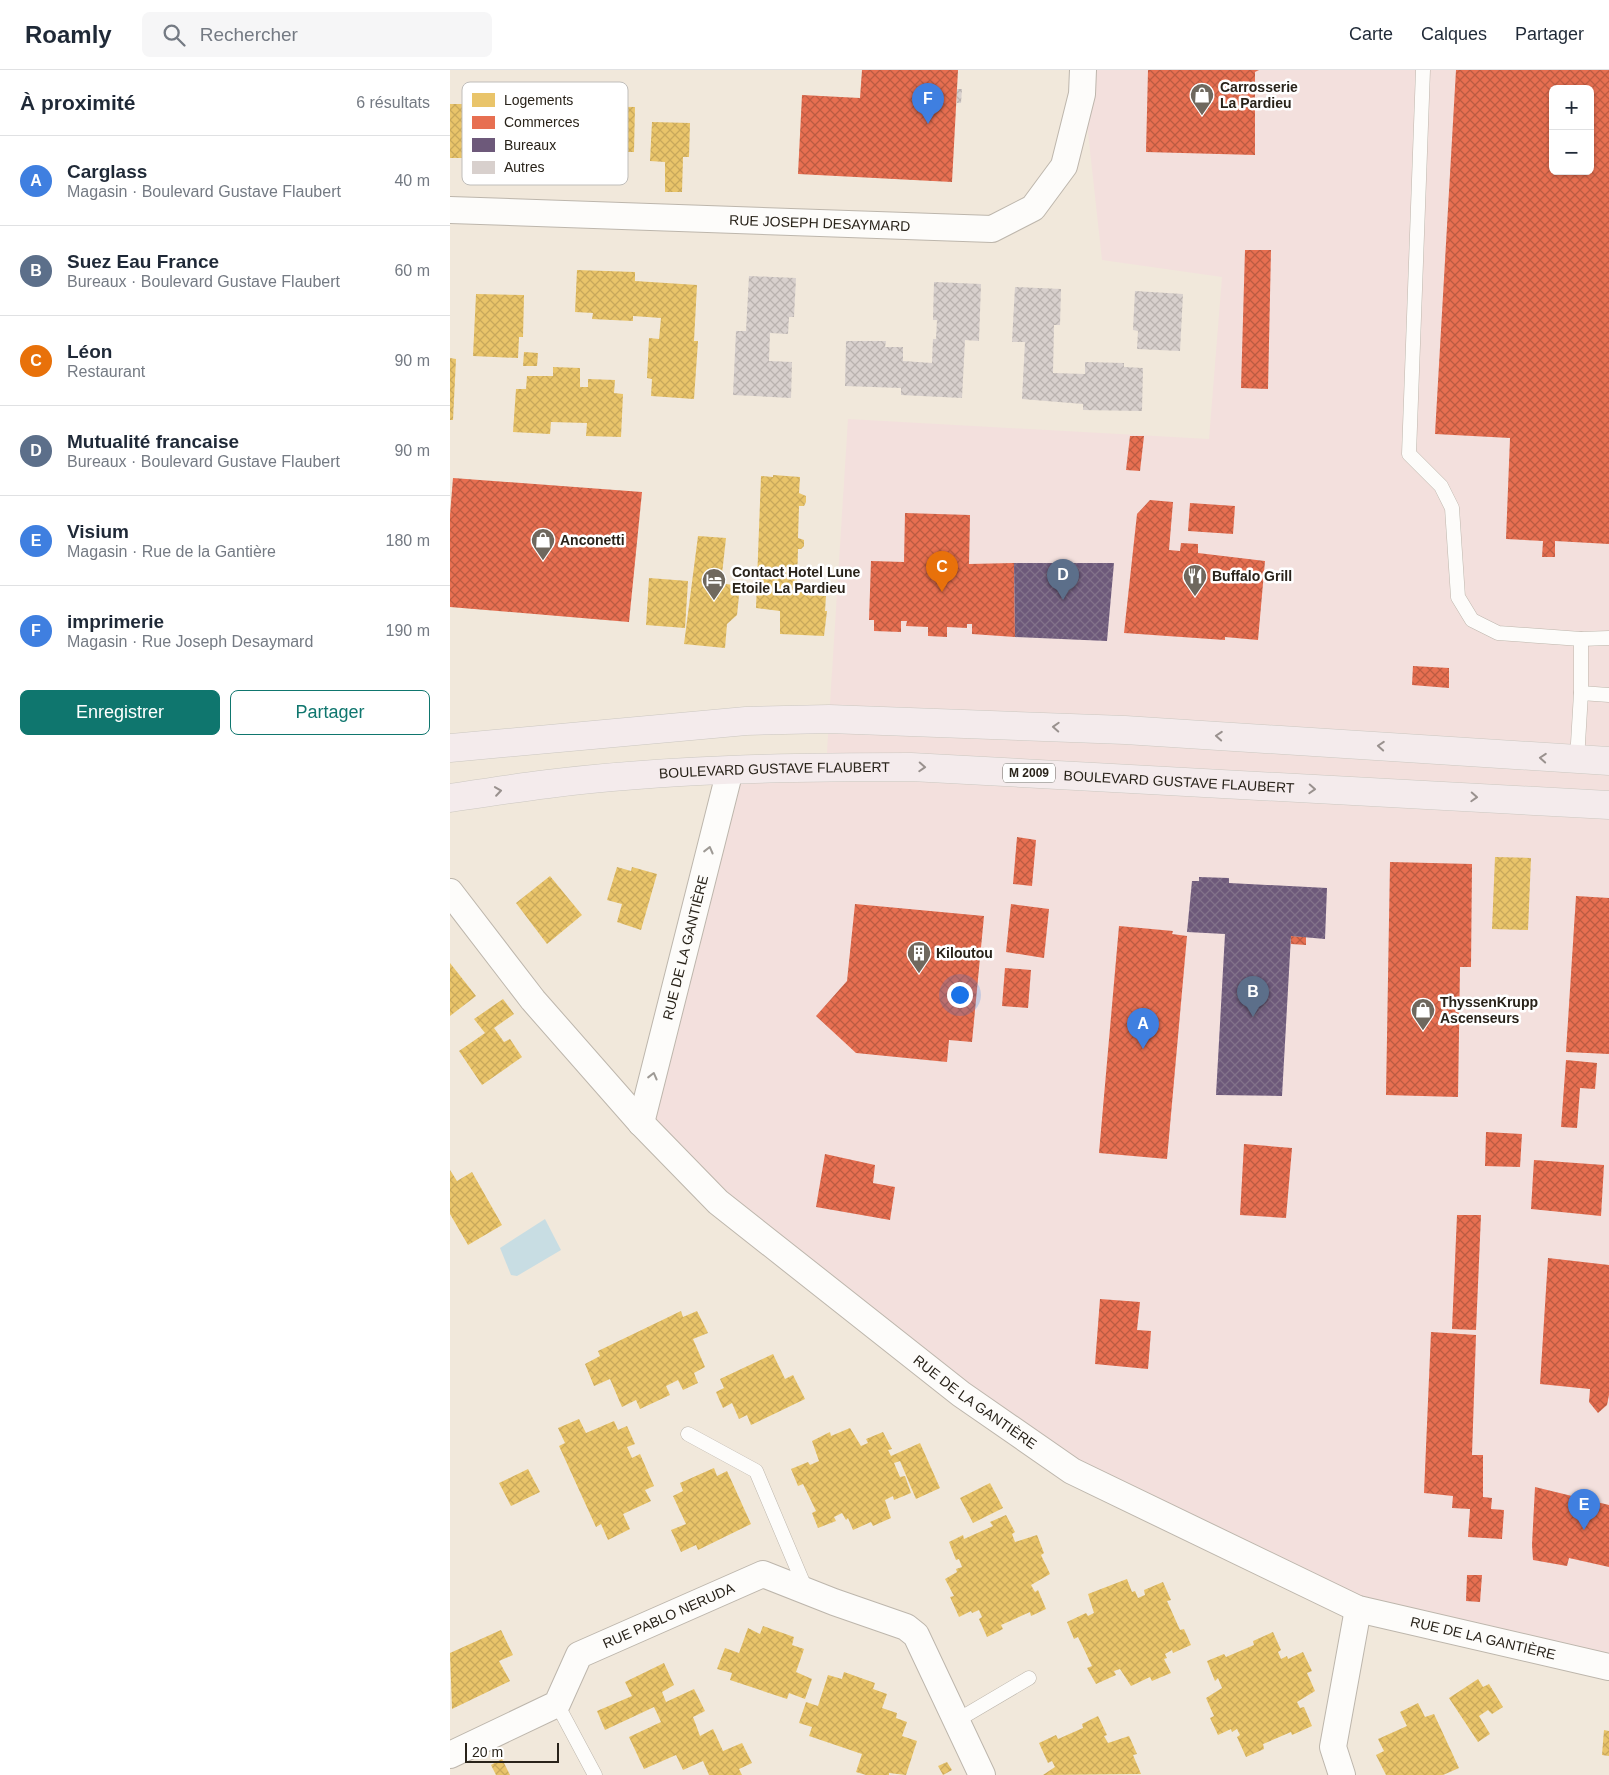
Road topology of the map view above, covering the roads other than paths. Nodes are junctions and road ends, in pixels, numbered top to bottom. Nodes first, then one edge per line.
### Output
1 (1083, 70) edge
2 (1423, 70) edge
3 (450, 210) edge
4 (1609, 638) edge
5 (1581, 639) junction
6 (1581, 694) junction
7 (1609, 695) edge
8 (450, 748) edge
9 (1577, 760) junction
10 (1609, 761) edge
11 (730, 770) junction
12 (450, 798) edge
13 (1609, 805) edge
14 (450, 892) edge
15 (641, 1123) junction
16 (688, 1434) dead end
17 (808, 1592) junction
18 (1358, 1609) junction
19 (1609, 1667) edge
20 (1029, 1678) dead end
21 (557, 1704) junction
22 (956, 1721) junction
23 (450, 1755) edge
24 (594, 1775) edge
25 (982, 1775) edge
26 (1342, 1775) edge

1 - 3 street, RUE JOSEPH DESAYMARD
2 - 5 lane
4 - 5 lane
5 - 6 lane
6 - 7 lane
6 - 9 lane
9 -> 8 main road
9 - 10 main road
12 -> 11 main road, BOULEVARD GUSTAVE FLAUBERT / M 2009
11 -> 13 main road, BOULEVARD GUSTAVE FLAUBERT / M 2009
15 -> 11 street, RUE DE LA GANTIÈRE
14 - 15 street, RUE DE LA GANTIÈRE
15 - 18 street, RUE DE LA GANTIÈRE
16 - 17 lane
17 - 21 street, RUE PABLO NERUDA
17 - 22 street, RUE PABLO NERUDA
18 - 19 street, RUE DE LA GANTIÈRE
18 - 26 street
20 - 22 lane
21 - 23 street
21 - 24 lane
22 - 25 street, RUE PABLO NERUDA

